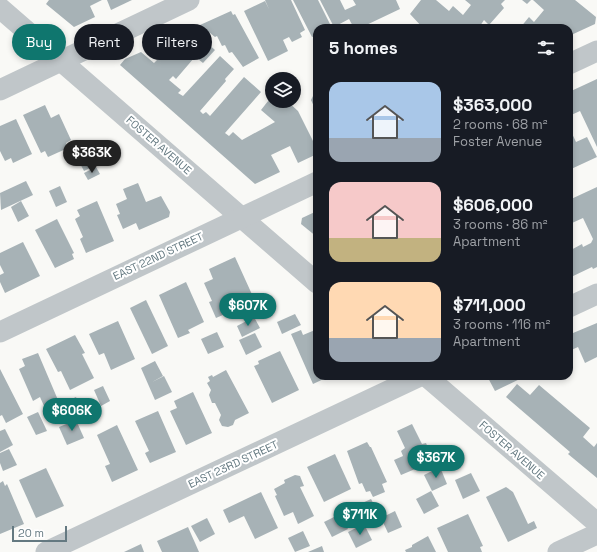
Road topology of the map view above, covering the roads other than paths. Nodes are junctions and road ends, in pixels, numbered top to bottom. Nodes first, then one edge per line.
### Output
1 (189, 0) edge
2 (0, 8) edge
3 (597, 51) edge
4 (61, 61) junction
5 (573, 62) edge
6 (0, 90) edge
7 (313, 184) edge
8 (242, 217) junction
9 (313, 279) edge
10 (597, 294) edge
11 (573, 305) edge
12 (0, 332) edge
13 (412, 380) edge
14 (431, 380) edge
15 (597, 523) edge
16 (597, 534) edge
17 (46, 552) edge
18 (558, 552) edge

1 - 4 street
2 - 4 street, FOSTER AVENUE
3 - 5 street
4 - 6 street
4 - 8 street, FOSTER AVENUE
7 - 8 street, EAST 22ND STREET
8 - 9 street, FOSTER AVENUE
8 - 12 street, EAST 22ND STREET
10 - 11 street
13 - 17 street, EAST 23RD STREET
14 - 15 street, FOSTER AVENUE
16 - 18 street

